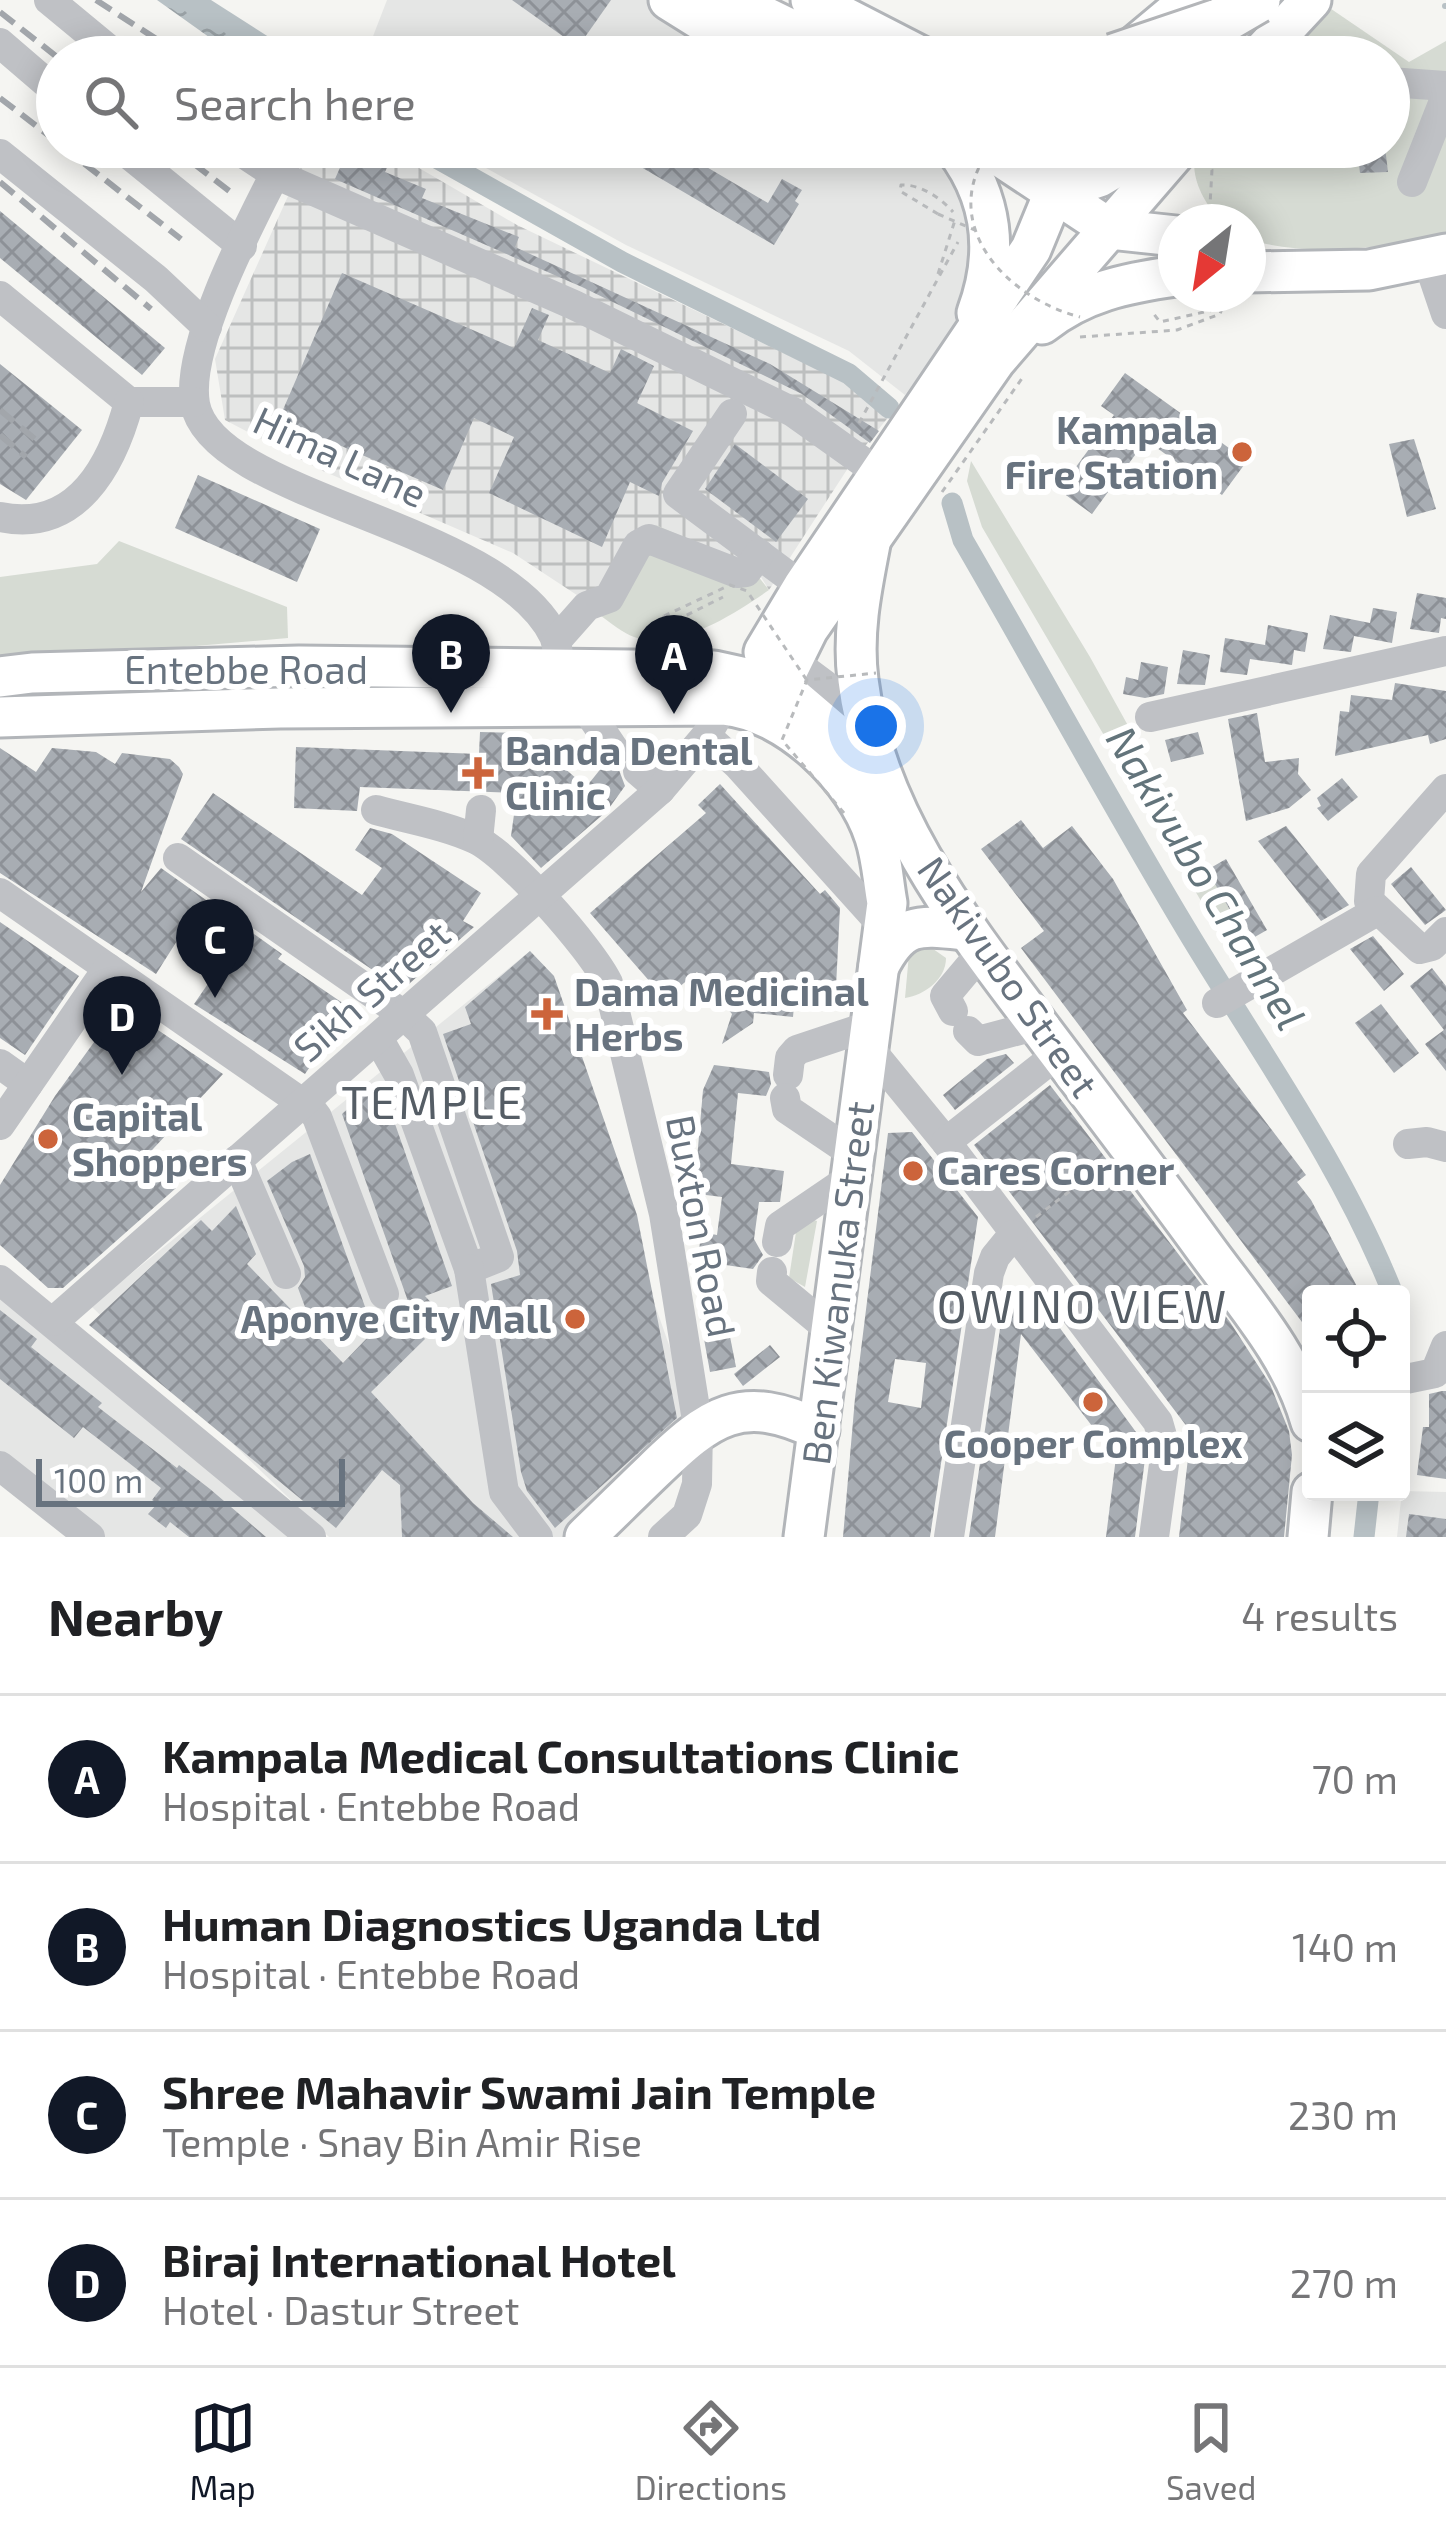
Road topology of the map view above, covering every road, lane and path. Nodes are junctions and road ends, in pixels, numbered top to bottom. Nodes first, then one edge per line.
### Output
1 (49, 0) edge
2 (669, 0) edge
3 (724, 0) edge
4 (811, 0) edge
5 (1190, 0) edge
6 (1257, 0) edge
7 (1311, 0) edge
8 (93, 36) edge
9 (727, 36) edge
10 (799, 36) edge
11 (881, 36) edge
12 (1145, 36) edge
13 (1178, 36) edge
14 (1278, 36) edge
15 (0, 43) edge
16 (36, 74) edge
17 (1410, 83) edge
18 (1446, 86) edge
19 (1429, 115) edge
20 (0, 154) edge
21 (146, 168) edge
22 (266, 168) edge
23 (958, 168) edge
24 (981, 168) edge
25 (1019, 168) edge
26 (1070, 168) edge
27 (1089, 168) edge
28 (1162, 168) edge
29 (1211, 168) edge
30 (275, 174) junction
31 (1412, 182) dead end
32 (965, 186) dead end
33 (1054, 192) junction
34 (963, 203) dead end
35 (1210, 204) edge
36 (962, 220) dead end
37 (977, 230) junction
38 (1110, 230) junction
39 (1158, 234) edge
40 (242, 245) junction
41 (1437, 256) edge
42 (1266, 257) edge
43 (1266, 272) edge
44 (1312, 272) junction
45 (1158, 279) edge
46 (934, 287) junction
47 (0, 296) edge
48 (1145, 304) dead end
49 (1446, 314) edge
50 (1080, 317) dead end
51 (207, 327) junction
52 (1078, 337) dead end
53 (994, 363) junction
54 (129, 402) junction
55 (194, 402) junction
56 (732, 414) dead end
57 (845, 449) junction
58 (880, 474) junction
59 (940, 496) dead end
60 (0, 517) edge
61 (870, 544) junction
62 (748, 563) junction
63 (803, 587) junction
64 (1446, 651) edge
65 (558, 656) junction
66 (299, 666) junction
67 (672, 668) junction
68 (65, 672) junction
69 (0, 677) edge
70 (784, 686) junction
71 (584, 706) junction
72 (306, 708) junction
73 (67, 713) junction
74 (0, 717) edge
75 (1150, 717) dead end
76 (638, 770) junction
77 (1446, 788) edge
78 (894, 805) junction
79 (376, 810) dead end
80 (844, 813) dead end
81 (178, 858) dead end
82 (0, 893) edge
83 (540, 896) junction
84 (1377, 910) junction
85 (884, 927) junction
86 (1446, 932) edge
87 (974, 941) junction
88 (879, 966) junction
89 (108, 968) junction
90 (1229, 997) dead end
91 (404, 1015) junction
92 (870, 1036) junction
93 (377, 1038) junction
94 (1048, 1039) junction
95 (0, 1064) edge
96 (28, 1084) junction
97 (303, 1103) junction
98 (0, 1125) edge
99 (946, 1142) junction
100 (1408, 1144) dead end
101 (1130, 1145) junction
102 (1446, 1147) edge
103 (237, 1160) junction
104 (853, 1166) junction
105 (1013, 1235) junction
106 (469, 1269) junction
107 (286, 1274) dead end
108 (0, 1280) edge
109 (384, 1294) dead end
110 (54, 1321) junction
111 (830, 1330) junction
112 (1442, 1364) edge
113 (1410, 1376) edge
114 (1303, 1393) edge
115 (698, 1427) junction
116 (819, 1430) junction
117 (0, 1466) edge
118 (1311, 1501) edge
119 (90, 1537) edge
120 (311, 1537) edge
121 (538, 1537) edge
122 (585, 1537) edge
123 (663, 1537) edge
124 (804, 1537) edge
125 (949, 1537) edge
126 (1154, 1537) edge
127 (1307, 1537) edge

1 - 8 street
2 - 9 main road
3 - 10 highway
4 - 11 main road
5 - 12 main road
6 - 13 highway, bridge
7 - 14 main road
15 - 16 street
17 - 18 street
19 - 31 street
20 - 51 street
21 - 40 street
22 - 30 street
23 - 53 main road
24 - 37 path, bridge
25 - 33 main road
26 - 33 main road
27 - 38 main road
28 - 38 main road
29 - 35 path
30 - 40 street
30 - 57 street
32 - 34 path
33 - 38 main road
33 - 53 main road
36 - 46 path
37 - 46 path, bridge
37 - 50 path, bridge
38 - 39 main road
38 - 53 main road
40 - 51 street
41 - 44 main road
41 - 49 street
42 - 44 main road
43 - 44 main road
45 - 53 main road
46 - 57 path
47 - 54 street
48 - 52 path
51 - 55 street
53 - 58 main road
53 - 59 path
53 - 61 main road
54 - 55 street
54 - 60 street
55 - 65 street, Hima Lane
56 - 62 street
57 - 58 street
58 - 63 main road
61 - 70 main road
61 - 70 main road
62 - 63 street
62 - 65 street
62 - 70 path, bridge
63 - 70 main road
64 - 75 street
65 - 66 main road, Entebbe Road
65 - 67 main road, Entebbe Road
66 - 68 main road, Entebbe Road
66 - 72 main road
67 - 70 main road
67 - 70 main road, Entebbe Road
68 - 69 main road, Entebbe Road
68 - 73 main road
70 - 71 main road, Entebbe Road
70 - 76 street, Sikh Street
70 - 78 main road
70 - 78 main road
70 - 80 path, bridge
70 - 85 main road, Ben Kiwanuka Street
70 - 85 street
71 - 72 main road, Entebbe Road
71 - 76 street
72 - 73 main road, Entebbe Road
73 - 74 main road, Entebbe Road
76 - 83 street, Sikh Street
77 - 84 street
78 - 87 main road, Nakivubo Street
79 - 83 street, Buxton Road
81 - 91 street
82 - 89 street
83 - 91 street, Sikh Street
83 - 115 street, Buxton Road
84 - 86 street
84 - 90 street
85 - 88 main road, Ben Kiwanuka Street
87 - 88 main road
87 - 94 main road, Nakivubo Street
87 - 94 street
88 - 92 main road, Ben Kiwanuka Street
89 - 96 street
89 - 97 street
91 - 93 street, Sikh Street
91 - 106 street
92 - 99 street
92 - 104 main road, Ben Kiwanuka Street
92 - 104 street
93 - 97 street, Sikh Street
93 - 106 street
94 - 99 street
94 - 101 main road, Nakivubo Street
95 - 96 street
96 - 98 street
97 - 103 street, Sikh Street
97 - 109 street
99 - 105 street
100 - 102 street
101 - 105 path
101 - 114 main road, Nakivubo Street
103 - 107 street
103 - 110 street, Sikh Street
104 - 111 main road, Ben Kiwanuka Street
104 - 111 street
105 - 125 street
105 - 126 street
106 - 121 street
108 - 110 street
110 - 120 street
111 - 116 main road, Ben Kiwanuka Street
112 - 113 street
115 - 116 main road
115 - 122 main road
115 - 123 street, Buxton Road
116 - 124 main road, Ben Kiwanuka Street
117 - 119 street
118 - 127 main road

